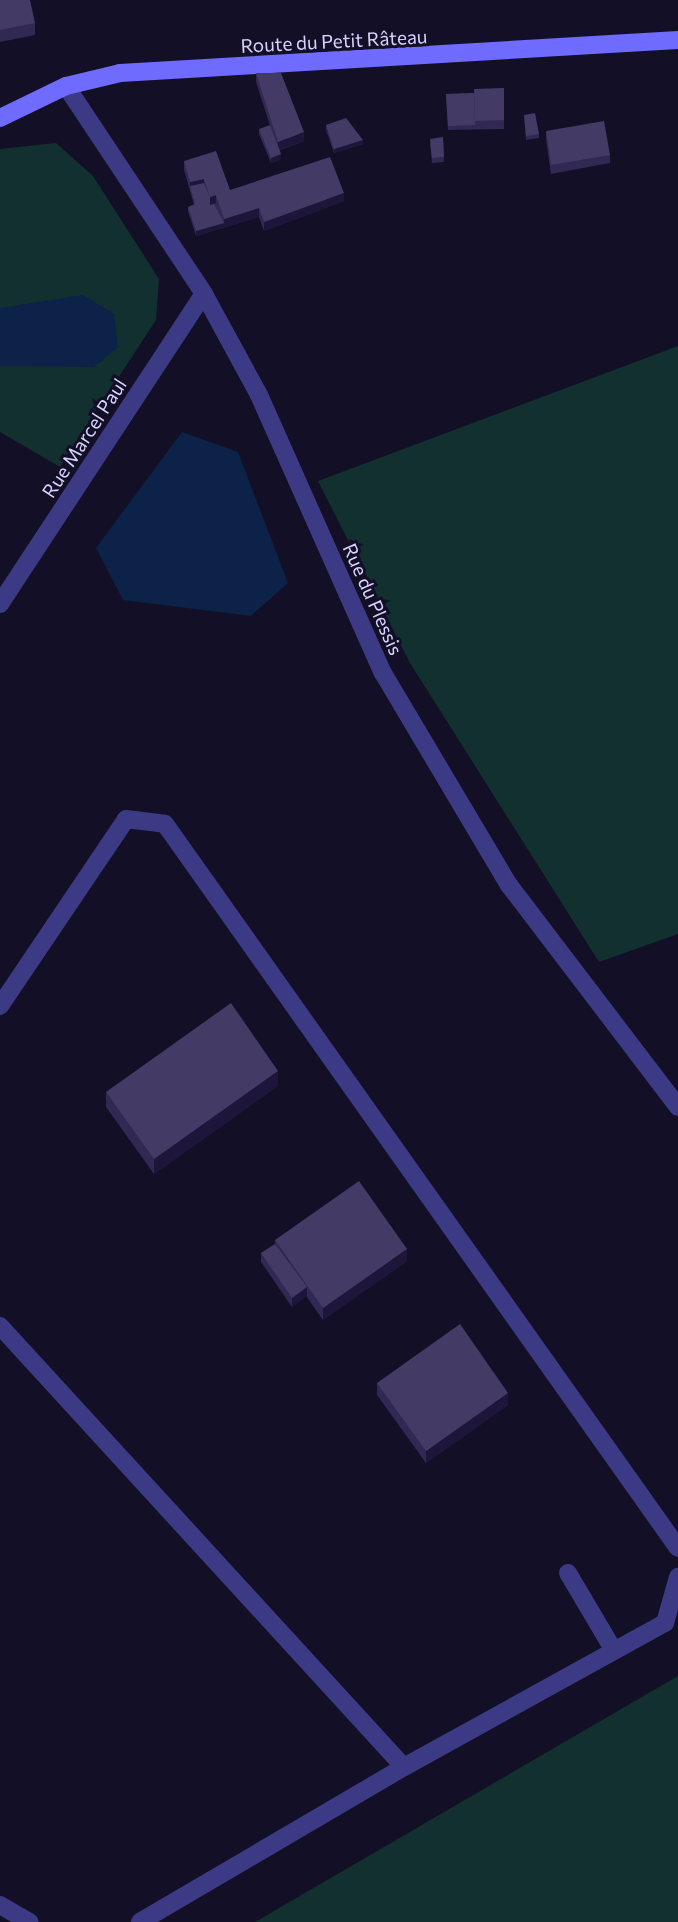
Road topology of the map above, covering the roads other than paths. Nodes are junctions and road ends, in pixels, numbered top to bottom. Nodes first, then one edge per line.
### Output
1 (678, 40) edge
2 (66, 86) junction
3 (0, 118) edge
4 (204, 294) junction
5 (0, 604) edge
6 (0, 1006) edge
7 (678, 1107) edge
8 (0, 1326) edge
9 (678, 1548) edge
10 (568, 1573) dead end
11 (678, 1577) edge
12 (613, 1650) junction
13 (404, 1767) junction
14 (0, 1905) edge
15 (29, 1922) edge
16 (140, 1922) edge

1 - 2 street, Route du Petit Râteau
2 - 3 street, Route du Petit Râteau
2 - 4 street, Rue du Plessis
4 - 5 street, Rue Marcel Paul
4 - 7 street, Rue du Plessis
6 - 9 street
8 - 13 street
10 - 12 street
11 - 12 street
12 - 13 street
13 - 16 street
14 - 15 street

